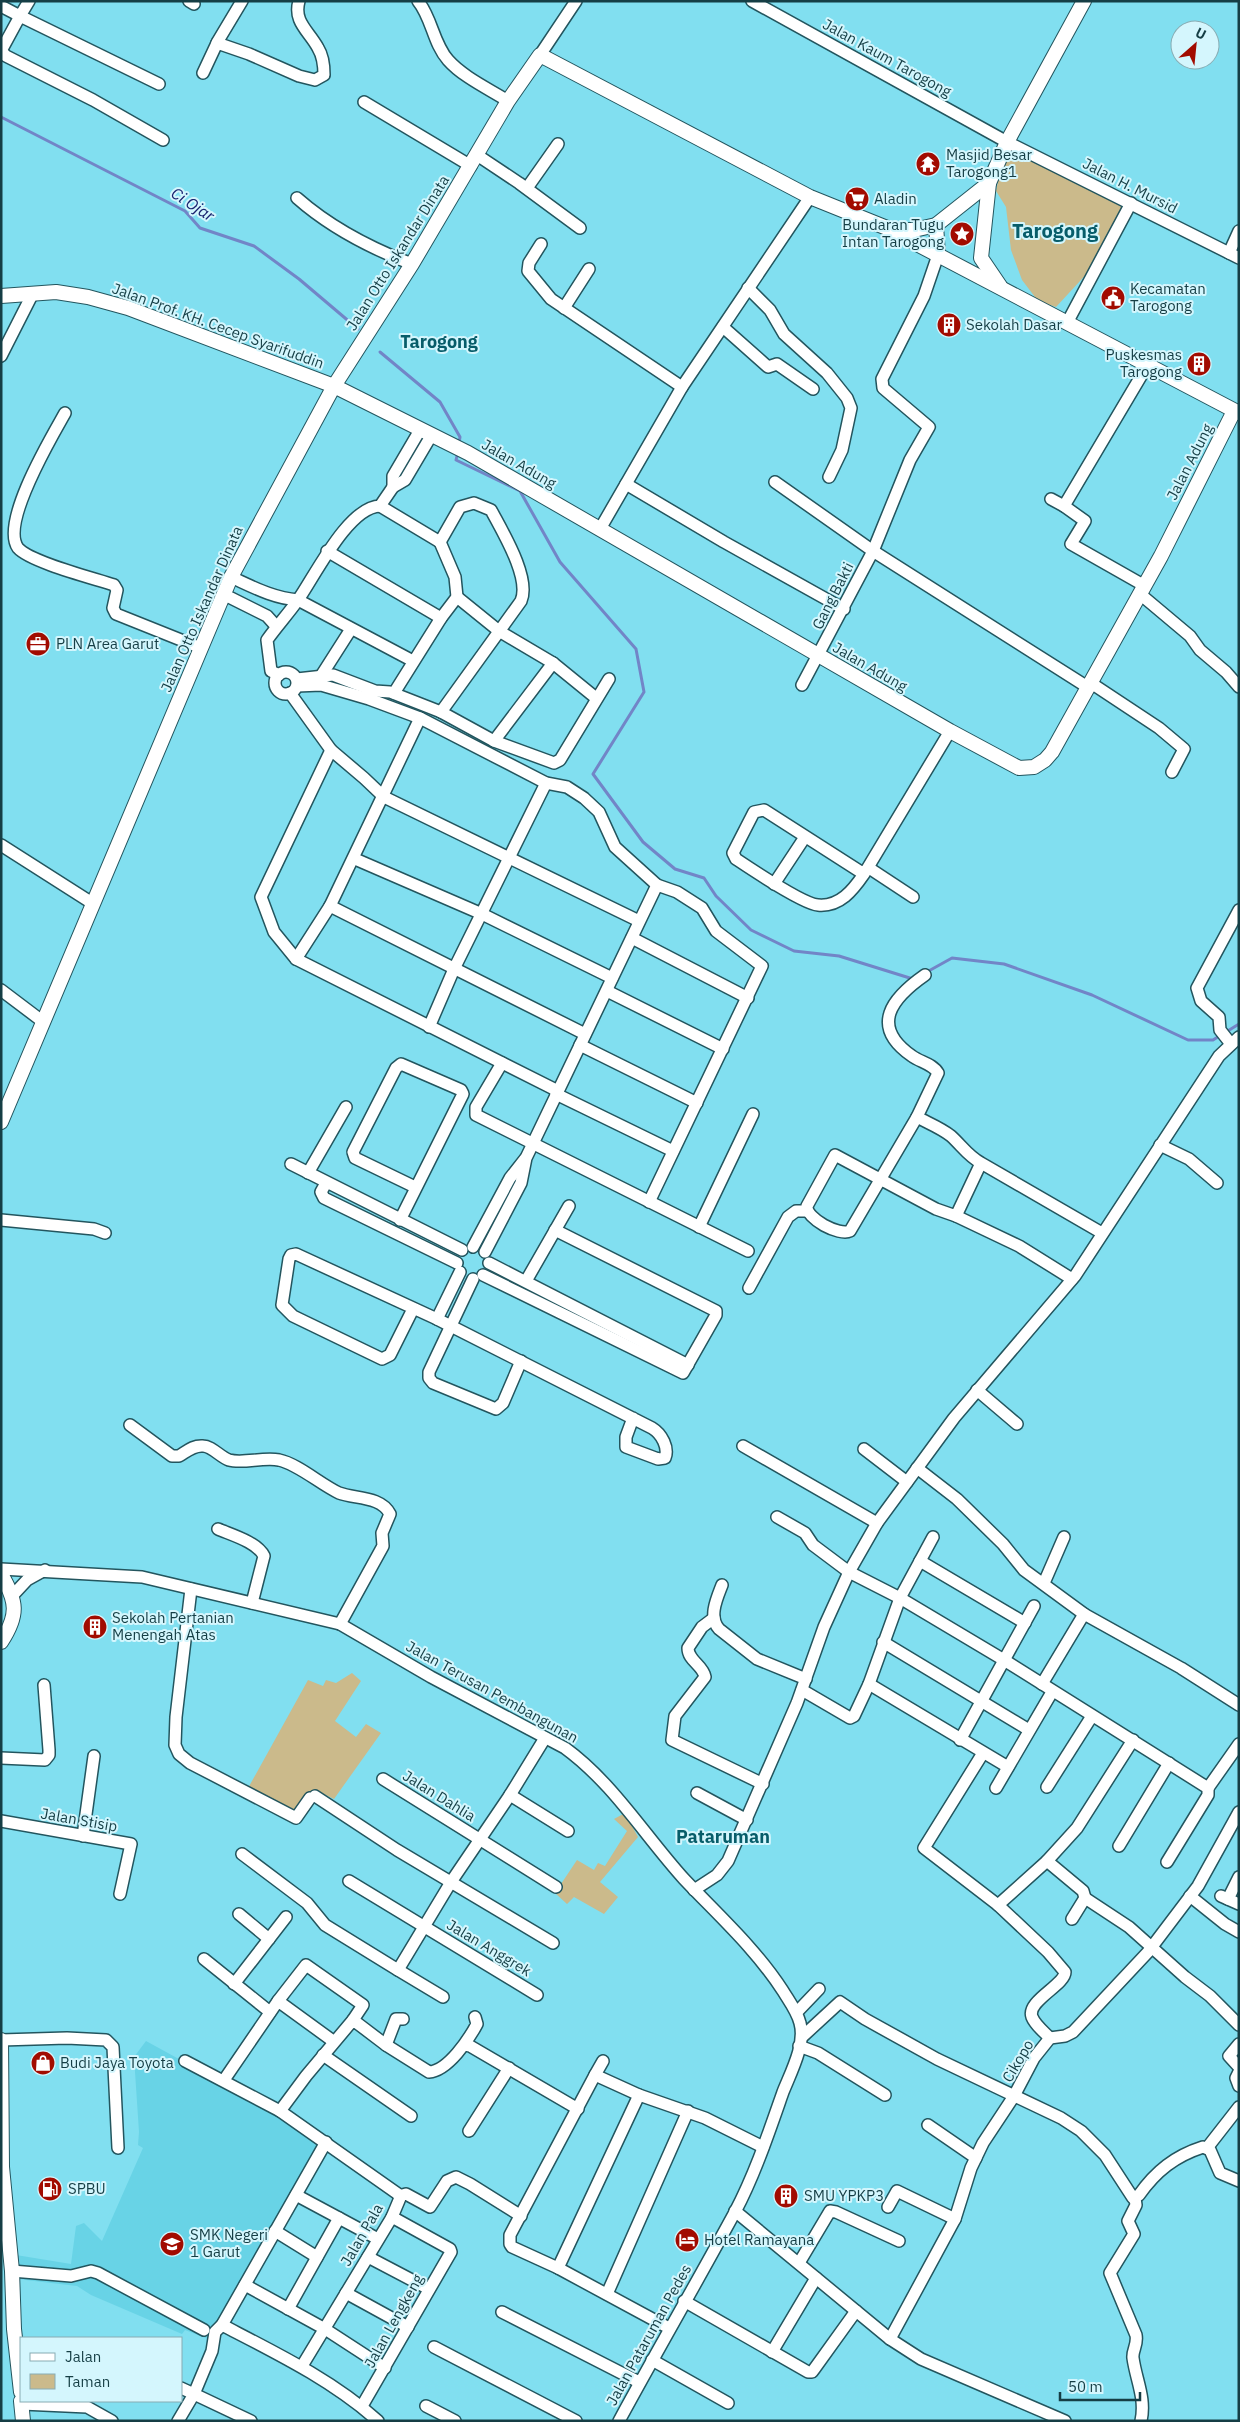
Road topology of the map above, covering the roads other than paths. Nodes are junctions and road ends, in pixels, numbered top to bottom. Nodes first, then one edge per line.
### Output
1 (29, 1) edge
2 (242, 1) edge
3 (299, 1) edge
4 (418, 1) edge
5 (576, 1) edge
6 (754, 2) edge
7 (1081, 2) edge
8 (1, 6) edge
9 (20, 16) junction
10 (217, 42) junction
11 (1, 51) edge
12 (540, 55) junction
13 (203, 73) dead end
14 (159, 84) dead end
15 (508, 101) junction
16 (364, 102) dead end
17 (163, 140) dead end
18 (1007, 142) junction
19 (558, 144) dead end
20 (474, 161) junction
21 (990, 183) junction
22 (527, 188) junction
23 (810, 197) junction
24 (297, 198) dead end
25 (968, 200) junction
26 (1131, 203) junction
27 (987, 209) junction
28 (936, 225) junction
29 (580, 228) dead end
30 (892, 230) junction
31 (1239, 231) edge
32 (541, 244) dead end
33 (938, 255) junction
34 (1234, 256) edge
35 (981, 258) junction
36 (412, 264) junction
37 (961, 267) junction
38 (589, 269) dead end
39 (1000, 287) junction
40 (748, 288) junction
41 (33, 293) junction
42 (1, 296) edge
43 (564, 308) junction
44 (1067, 324) junction
45 (723, 327) junction
46 (1, 356) edge
47 (1147, 366) junction
48 (334, 386) junction
49 (682, 387) junction
50 (813, 389) dead end
51 (1237, 408) edge
52 (65, 413) dead end
53 (425, 433) junction
54 (829, 477) dead end
55 (774, 482) dead end
56 (626, 484) junction
57 (1051, 499) dead end
58 (380, 506) junction
59 (1064, 506) junction
60 (600, 529) junction
61 (440, 542) junction
62 (328, 551) junction
63 (874, 551) junction
64 (231, 577) junction
65 (1142, 590) junction
66 (223, 594) junction
67 (457, 597) junction
68 (298, 600) junction
69 (844, 608) junction
70 (441, 618) junction
71 (276, 626) junction
72 (350, 629) junction
73 (499, 631) junction
74 (201, 648) junction
75 (819, 656) junction
76 (413, 661) junction
77 (553, 663) junction
78 (278, 676) junction
79 (321, 676) junction
80 (610, 679) dead end
81 (802, 685) dead end
82 (295, 686) junction
83 (1090, 686) junction
84 (1239, 688) edge
85 (394, 694) junction
86 (596, 698) junction
87 (440, 712) junction
88 (420, 718) junction
89 (950, 731) junction
90 (494, 741) junction
91 (331, 750) junction
92 (1172, 772) dead end
93 (546, 783) junction
94 (384, 797) junction
95 (805, 836) junction
96 (1, 846) edge
97 (509, 858) junction
98 (355, 859) junction
99 (866, 871) junction
100 (774, 884) junction
101 (657, 885) junction
102 (913, 896) dead end
103 (92, 903) junction
104 (330, 906) junction
105 (1239, 910) edge
106 (482, 914) junction
107 (639, 921) junction
108 (632, 938) junction
109 (296, 959) junction
110 (454, 969) junction
111 (925, 975) dead end
112 (612, 978) junction
113 (1, 990) edge
114 (607, 991) junction
115 (748, 998) junction
116 (42, 1020) junction
117 (429, 1027) junction
118 (583, 1040) junction
119 (1233, 1041) edge
120 (722, 1049) junction
121 (502, 1063) junction
122 (557, 1092) junction
123 (697, 1103) junction
124 (346, 1106) dead end
125 (753, 1114) dead end
126 (917, 1116) junction
127 (1, 1122) edge
128 (533, 1144) junction
129 (1160, 1145) junction
130 (673, 1151) junction
131 (526, 1158) junction
132 (981, 1163) junction
133 (291, 1164) dead end
134 (308, 1173) junction
135 (879, 1179) junction
136 (326, 1183) junction
137 (1217, 1183) dead end
138 (415, 1187) junction
139 (649, 1202) junction
140 (569, 1206) dead end
141 (807, 1211) junction
142 (956, 1216) junction
143 (1, 1220) edge
144 (400, 1220) junction
145 (698, 1227) junction
146 (555, 1230) junction
147 (105, 1233) dead end
148 (1102, 1233) junction
149 (468, 1248) junction
150 (748, 1251) dead end
151 (487, 1257) junction
152 (459, 1268) junction
153 (478, 1277) junction
154 (1072, 1279) junction
155 (526, 1281) junction
156 (749, 1288) dead end
157 (413, 1309) junction
158 (591, 1314) junction
159 (437, 1319) junction
160 (450, 1326) junction
161 (584, 1326) junction
162 (521, 1361) junction
163 (688, 1365) junction
164 (978, 1390) junction
165 (633, 1418) dead end
166 (1017, 1424) dead end
167 (130, 1425) dead end
168 (743, 1446) dead end
169 (864, 1449) dead end
170 (917, 1468) junction
171 (907, 1482) junction
172 (777, 1517) dead end
173 (877, 1523) junction
174 (218, 1529) dead end
175 (933, 1537) dead end
176 (1064, 1537) dead end
177 (920, 1561) junction
178 (1, 1569) edge
179 (45, 1570) junction
180 (850, 1572) junction
181 (1, 1574) edge
182 (1044, 1583) junction
183 (722, 1585) dead end
184 (190, 1589) junction
185 (13, 1594) junction
186 (900, 1598) junction
187 (252, 1603) junction
188 (1034, 1606) dead end
189 (1084, 1614) junction
190 (714, 1618) junction
191 (1025, 1622) junction
192 (340, 1624) junction
193 (1, 1642) edge
194 (883, 1642) junction
195 (1004, 1660) junction
196 (806, 1679) junction
197 (869, 1684) junction
198 (1042, 1684) junction
199 (44, 1685) dead end
200 (802, 1690) junction
201 (1052, 1692) junction
202 (982, 1701) junction
203 (1239, 1704) edge
204 (1092, 1716) junction
205 (1030, 1730) junction
206 (545, 1738) junction
207 (960, 1740) junction
208 (1134, 1740) junction
209 (1239, 1744) edge
210 (983, 1753) junction
211 (94, 1756) dead end
212 (1, 1758) edge
213 (1169, 1763) junction
214 (1008, 1767) junction
215 (383, 1779) dead end
216 (763, 1784) junction
217 (1047, 1787) dead end
218 (996, 1788) dead end
219 (1208, 1788) junction
220 (696, 1792) dead end
221 (510, 1795) junction
222 (1239, 1812) edge
223 (748, 1820) junction
224 (1, 1821) edge
225 (568, 1831) dead end
226 (83, 1836) junction
227 (480, 1839) junction
228 (1119, 1846) dead end
229 (242, 1854) dead end
230 (1047, 1861) junction
231 (1167, 1862) dead end
232 (1239, 1877) edge
233 (349, 1881) dead end
234 (451, 1882) junction
235 (556, 1887) dead end
236 (694, 1890) junction
237 (120, 1894) dead end
238 (1190, 1896) junction
239 (1085, 1898) junction
240 (1229, 1900) edge
241 (998, 1905) junction
242 (239, 1914) dead end
243 (286, 1916) dead end
244 (1072, 1920) dead end
245 (424, 1927) junction
246 (1239, 1932) edge
247 (269, 1939) junction
248 (553, 1943) dead end
249 (1151, 1948) junction
250 (204, 1959) dead end
251 (398, 1970) junction
252 (234, 1984) junction
253 (819, 1989) dead end
254 (537, 1995) dead end
255 (443, 1997) dead end
256 (278, 2001) junction
257 (270, 2012) junction
258 (797, 2012) junction
259 (475, 2017) dead end
260 (403, 2019) dead end
261 (353, 2020) junction
262 (1239, 2025) edge
263 (1050, 2038) junction
264 (1, 2040) edge
265 (333, 2041) junction
266 (801, 2042) junction
267 (1239, 2044) edge
268 (386, 2045) junction
269 (465, 2045) junction
270 (323, 2054) junction
271 (185, 2061) dead end
272 (603, 2061) dead end
273 (1239, 2067) edge
274 (509, 2068) junction
275 (1239, 2072) edge
276 (595, 2075) junction
277 (224, 2080) junction
278 (1239, 2086) edge
279 (885, 2094) dead end
280 (639, 2095) junction
281 (1014, 2096) junction
282 (1239, 2107) edge
283 (578, 2109) junction
284 (280, 2111) junction
285 (688, 2111) junction
286 (411, 2116) dead end
287 (928, 2125) dead end
288 (469, 2131) dead end
289 (326, 2142) junction
290 (763, 2147) junction
291 (118, 2148) dead end
292 (1207, 2148) junction
293 (976, 2158) junction
294 (1239, 2182) edge
295 (296, 2195) junction
296 (399, 2196) junction
297 (1135, 2198) junction
298 (888, 2207) dead end
299 (735, 2211) junction
300 (392, 2216) junction
301 (521, 2216) junction
302 (339, 2218) junction
303 (955, 2219) junction
304 (276, 2232) junction
305 (378, 2240) junction
306 (899, 2241) dead end
307 (368, 2256) junction
308 (317, 2257) junction
309 (799, 2263) junction
310 (558, 2268) junction
311 (12, 2271) junction
312 (816, 2278) junction
313 (245, 2285) junction
314 (429, 2289) junction
315 (346, 2293) junction
316 (607, 2294) junction
317 (684, 2301) junction
318 (288, 2308) junction
319 (856, 2311) junction
320 (502, 2312) dead end
321 (222, 2325) junction
322 (7, 2326) edge
323 (408, 2327) junction
324 (669, 2328) junction
325 (325, 2329) junction
326 (204, 2330) dead end
327 (890, 2339) junction
328 (434, 2347) dead end
329 (772, 2352) junction
330 (652, 2360) junction
331 (302, 2366) junction
332 (386, 2368) junction
333 (639, 2382) junction
334 (182, 2388) edge
335 (20, 2394) edge
336 (194, 2394) junction
337 (21, 2402) edge
338 (46, 2402) edge
339 (728, 2403) dead end
340 (362, 2406) junction
341 (426, 2406) dead end
342 (24, 2421) edge
343 (112, 2421) edge
344 (178, 2421) edge
345 (251, 2421) edge
346 (378, 2421) edge
347 (455, 2421) edge
348 (576, 2421) edge
349 (619, 2421) edge
350 (1065, 2421) edge
351 (1141, 2421) edge

1 - 9 street
2 - 10 street
3 - 10 street
4 - 15 street
5 - 12 street
6 - 18 street, Jalan Kaum Tarogong
7 - 18 main road
8 - 9 street
9 - 11 street
9 - 14 street
10 - 13 street
11 - 17 street
12 - 15 main road, Jalan Otto Iskandar Dinata
12 - 23 main road
15 - 20 main road, Jalan Otto Iskandar Dinata
16 - 20 street
18 - 21 main road
18 - 26 street, Jalan H. Mursid
19 - 22 street
20 - 22 street
20 - 36 main road, Jalan Otto Iskandar Dinata
21 - 25 main road
21 - 27 main road
22 - 29 street
23 - 30 main road
23 - 40 street
24 - 36 street
25 - 27 main road
25 - 28 main road
26 - 34 street, Jalan H. Mursid
26 - 44 street
27 - 35 main road
28 - 30 main road
28 - 33 main road
30 - 33 main road
31 - 34 street
32 - 43 street
33 - 37 main road
33 - 63 street, Gang Bakti
35 - 37 main road
35 - 39 main road
36 - 48 main road, Jalan Otto Iskandar Dinata
37 - 39 main road
38 - 43 street
39 - 44 main road
40 - 45 street
40 - 54 street
41 - 42 main road, Jalan Prof. KH. Cecep Syarifuddin
41 - 46 street
41 - 48 main road, Jalan Prof. KH. Cecep Syarifuddin
43 - 49 street
44 - 47 main road
45 - 49 street
45 - 50 street
47 - 51 main road
47 - 59 street
48 - 53 main road, Jalan Adung
48 - 64 main road, Jalan Otto Iskandar Dinata
49 - 56 street
51 - 65 main road, Jalan Adung
52 - 74 street
53 - 58 street
53 - 60 main road, Jalan Adung
55 - 63 street
56 - 60 street
56 - 69 street
57 - 59 street
58 - 61 street
58 - 62 street
59 - 65 street
60 - 75 main road, Jalan Adung
61 - 67 street
61 - 73 street
62 - 68 street
62 - 70 street
63 - 69 street, Gang Bakti
63 - 83 street
64 - 66 main road, Jalan Otto Iskandar Dinata
64 - 68 street
65 - 83 main road, Jalan Adung
65 - 84 street
66 - 71 street
66 - 74 main road, Jalan Otto Iskandar Dinata
67 - 70 street
67 - 73 street
68 - 71 street
68 - 72 street
69 - 75 street, Gang Bakti
70 - 76 street
71 - 78 street
72 - 76 street
72 - 79 street
73 - 77 street
73 - 87 street
74 - 103 main road, Jalan Otto Iskandar Dinata
75 - 81 street, Gang Bakti
75 - 89 main road, Jalan Adung
76 - 85 street
77 - 86 street
77 - 90 street
78 - 82 street
78 - 82 street
79 - 82 street
79 - 85 street
80 - 86 street
82 - 88 street
82 - 91 street
83 - 89 main road, Jalan Adung
83 - 92 street
85 - 87 street
86 - 90 street
87 - 90 street
88 - 93 street
88 - 94 street
89 - 99 street
91 - 94 street
91 - 109 street
93 - 97 street
93 - 101 street
94 - 97 street
94 - 98 street
95 - 99 street
95 - 100 street
95 - 100 street
96 - 103 street
97 - 106 street
97 - 107 street
98 - 104 street
98 - 106 street
99 - 100 street
99 - 102 street
101 - 107 street
101 - 115 street
103 - 116 main road, Jalan Otto Iskandar Dinata
104 - 109 street
104 - 110 street
105 - 119 street
106 - 110 street
106 - 112 street
107 - 108 street
108 - 112 street
108 - 115 street
109 - 117 street
110 - 117 street
110 - 118 street
111 - 126 street
112 - 114 street
113 - 116 street
114 - 118 street
114 - 120 street
115 - 120 street
116 - 127 main road, Jalan Otto Iskandar Dinata
117 - 121 street
118 - 122 street
118 - 123 street
119 - 129 street
120 - 123 street
121 - 122 street
121 - 128 street
122 - 128 street
122 - 130 street
123 - 130 street
124 - 134 street
125 - 145 street
126 - 132 street
126 - 135 street
128 - 131 street
128 - 139 street
129 - 137 street
129 - 148 street
130 - 139 street
131 - 149 street
131 - 151 street
132 - 142 street
132 - 148 street
133 - 134 street
134 - 136 street
135 - 141 street
135 - 141 street
135 - 142 street
136 - 144 street
136 - 152 street
138 - 138 street
138 - 144 street
139 - 145 street
140 - 146 street
141 - 156 street
142 - 154 street
143 - 147 street
144 - 149 street
145 - 150 street
146 - 155 street
146 - 163 street
148 - 154 street
149 - 151 street
149 - 152 street
151 - 153 street
151 - 155 street
152 - 153 street
152 - 159 street
153 - 160 street
153 - 161 street
154 - 164 street
155 - 158 street
157 - 157 street
157 - 159 street
158 - 161 street
158 - 163 street
159 - 160 street
160 - 162 street
160 - 162 street
161 - 163 street
162 - 165 street
164 - 166 street
164 - 170 street
167 - 192 street
168 - 173 street
169 - 171 street
170 - 171 street
170 - 182 street
171 - 173 street
172 - 180 street
173 - 180 street
174 - 187 street
175 - 177 street
176 - 182 street
177 - 186 street
177 - 191 street
178 - 179 street, Jalan Terusan Pembangunan
179 - 184 street, Jalan Terusan Pembangunan
179 - 185 street
180 - 186 street
180 - 196 street
181 - 185 main road
182 - 189 street
183 - 190 street
184 - 187 street, Jalan Terusan Pembangunan
184 - 234 street
185 - 193 main road
186 - 194 street
186 - 195 street
187 - 192 street, Jalan Terusan Pembangunan
188 - 191 street
189 - 198 street
189 - 203 street
190 - 196 street
190 - 216 street
191 - 195 street
192 - 206 street, Jalan Terusan Pembangunan
194 - 197 street
194 - 202 street
195 - 198 street
195 - 202 street
196 - 200 street
197 - 200 street
197 - 207 street
198 - 201 street
199 - 212 street
200 - 216 street
201 - 204 street
201 - 205 street
202 - 205 street
202 - 207 street
204 - 208 street
204 - 217 street
205 - 214 street
206 - 221 street
206 - 236 street, Jalan Terusan Pembangunan
207 - 210 street
208 - 213 street
208 - 230 street
209 - 219 street
210 - 214 street
210 - 241 street
211 - 226 street
213 - 219 street
213 - 228 street
214 - 218 street
215 - 227 street, Jalan Dahlia
216 - 223 street
219 - 231 street
220 - 223 street
221 - 225 street
221 - 227 street
222 - 238 street, Cikopo
223 - 236 street
224 - 226 street, Jalan Stisip
226 - 237 street, Jalan Stisip
227 - 234 street
227 - 235 street, Jalan Dahlia
229 - 251 street
230 - 239 street
230 - 241 street
232 - 240 street
233 - 245 street, Jalan Anggrek
234 - 245 street
234 - 248 street
236 - 258 street, Jalan Terusan Pembangunan
238 - 246 street
238 - 249 street, Cikopo
239 - 244 street
239 - 249 street
241 - 263 street
242 - 247 street
243 - 247 street
245 - 251 street
245 - 254 street, Jalan Anggrek
247 - 252 street
249 - 262 street
249 - 263 street, Cikopo
250 - 252 street
251 - 255 street
252 - 257 street
253 - 258 street
256 - 257 street
256 - 261 street
256 - 265 street
257 - 277 street
258 - 266 street, Jalan Terusan Pembangunan
259 - 269 street
260 - 268 street
261 - 265 street
261 - 268 street
263 - 281 street, Cikopo
264 - 291 street
264 - 311 main road
265 - 270 street
266 - 279 street
266 - 281 street
266 - 290 street
267 - 273 street
268 - 269 street
269 - 274 street
270 - 284 street
270 - 286 street
271 - 277 street, Jalan Pala
272 - 276 street
274 - 283 street
274 - 288 street
275 - 278 street
276 - 280 street
276 - 283 street
277 - 284 street, Jalan Pala
280 - 285 street
280 - 310 street
281 - 293 street, Cikopo
281 - 297 street
282 - 292 street
283 - 301 street
284 - 289 street, Jalan Pala
285 - 290 street
285 - 316 street
287 - 293 street
289 - 295 street
289 - 296 street, Jalan Pala
290 - 299 street
292 - 294 street
292 - 297 street
293 - 303 street, Cikopo
295 - 302 street
295 - 304 street
296 - 300 street, Jalan Pala
296 - 301 street
297 - 351 street
298 - 303 street
299 - 309 street
299 - 317 street, Jalan Pataruman Pedes
300 - 305 street, Jalan Pala
300 - 314 street, Jalan Lengkeng
301 - 310 street
302 - 305 street
302 - 308 street
303 - 327 street, Cikopo
304 - 308 street
304 - 313 street
305 - 307 street, Jalan Pala
306 - 309 street
307 - 314 street
307 - 315 street, Jalan Pala
308 - 318 street
309 - 312 street
310 - 316 street
311 - 322 main road
311 - 326 street
312 - 319 street
312 - 329 street
313 - 318 street
313 - 321 street
314 - 323 street, Jalan Lengkeng
315 - 323 street
315 - 325 street, Jalan Pala
316 - 324 street
317 - 324 street, Jalan Pataruman Pedes
317 - 329 street
318 - 325 street
319 - 327 street
319 - 329 street
320 - 333 street
321 - 331 street
321 - 336 street
322 - 335 main road
323 - 332 street, Jalan Lengkeng
324 - 330 street, Jalan Pataruman Pedes
325 - 331 street, Jalan Pala
325 - 332 street
327 - 350 street
328 - 348 street
330 - 333 street, Jalan Pataruman Pedes
330 - 339 street
331 - 340 street
332 - 340 street, Jalan Lengkeng
333 - 349 street, Jalan Pataruman Pedes
334 - 336 street
336 - 344 street
336 - 345 street
337 - 342 main road
338 - 343 street
340 - 346 street
341 - 347 street

